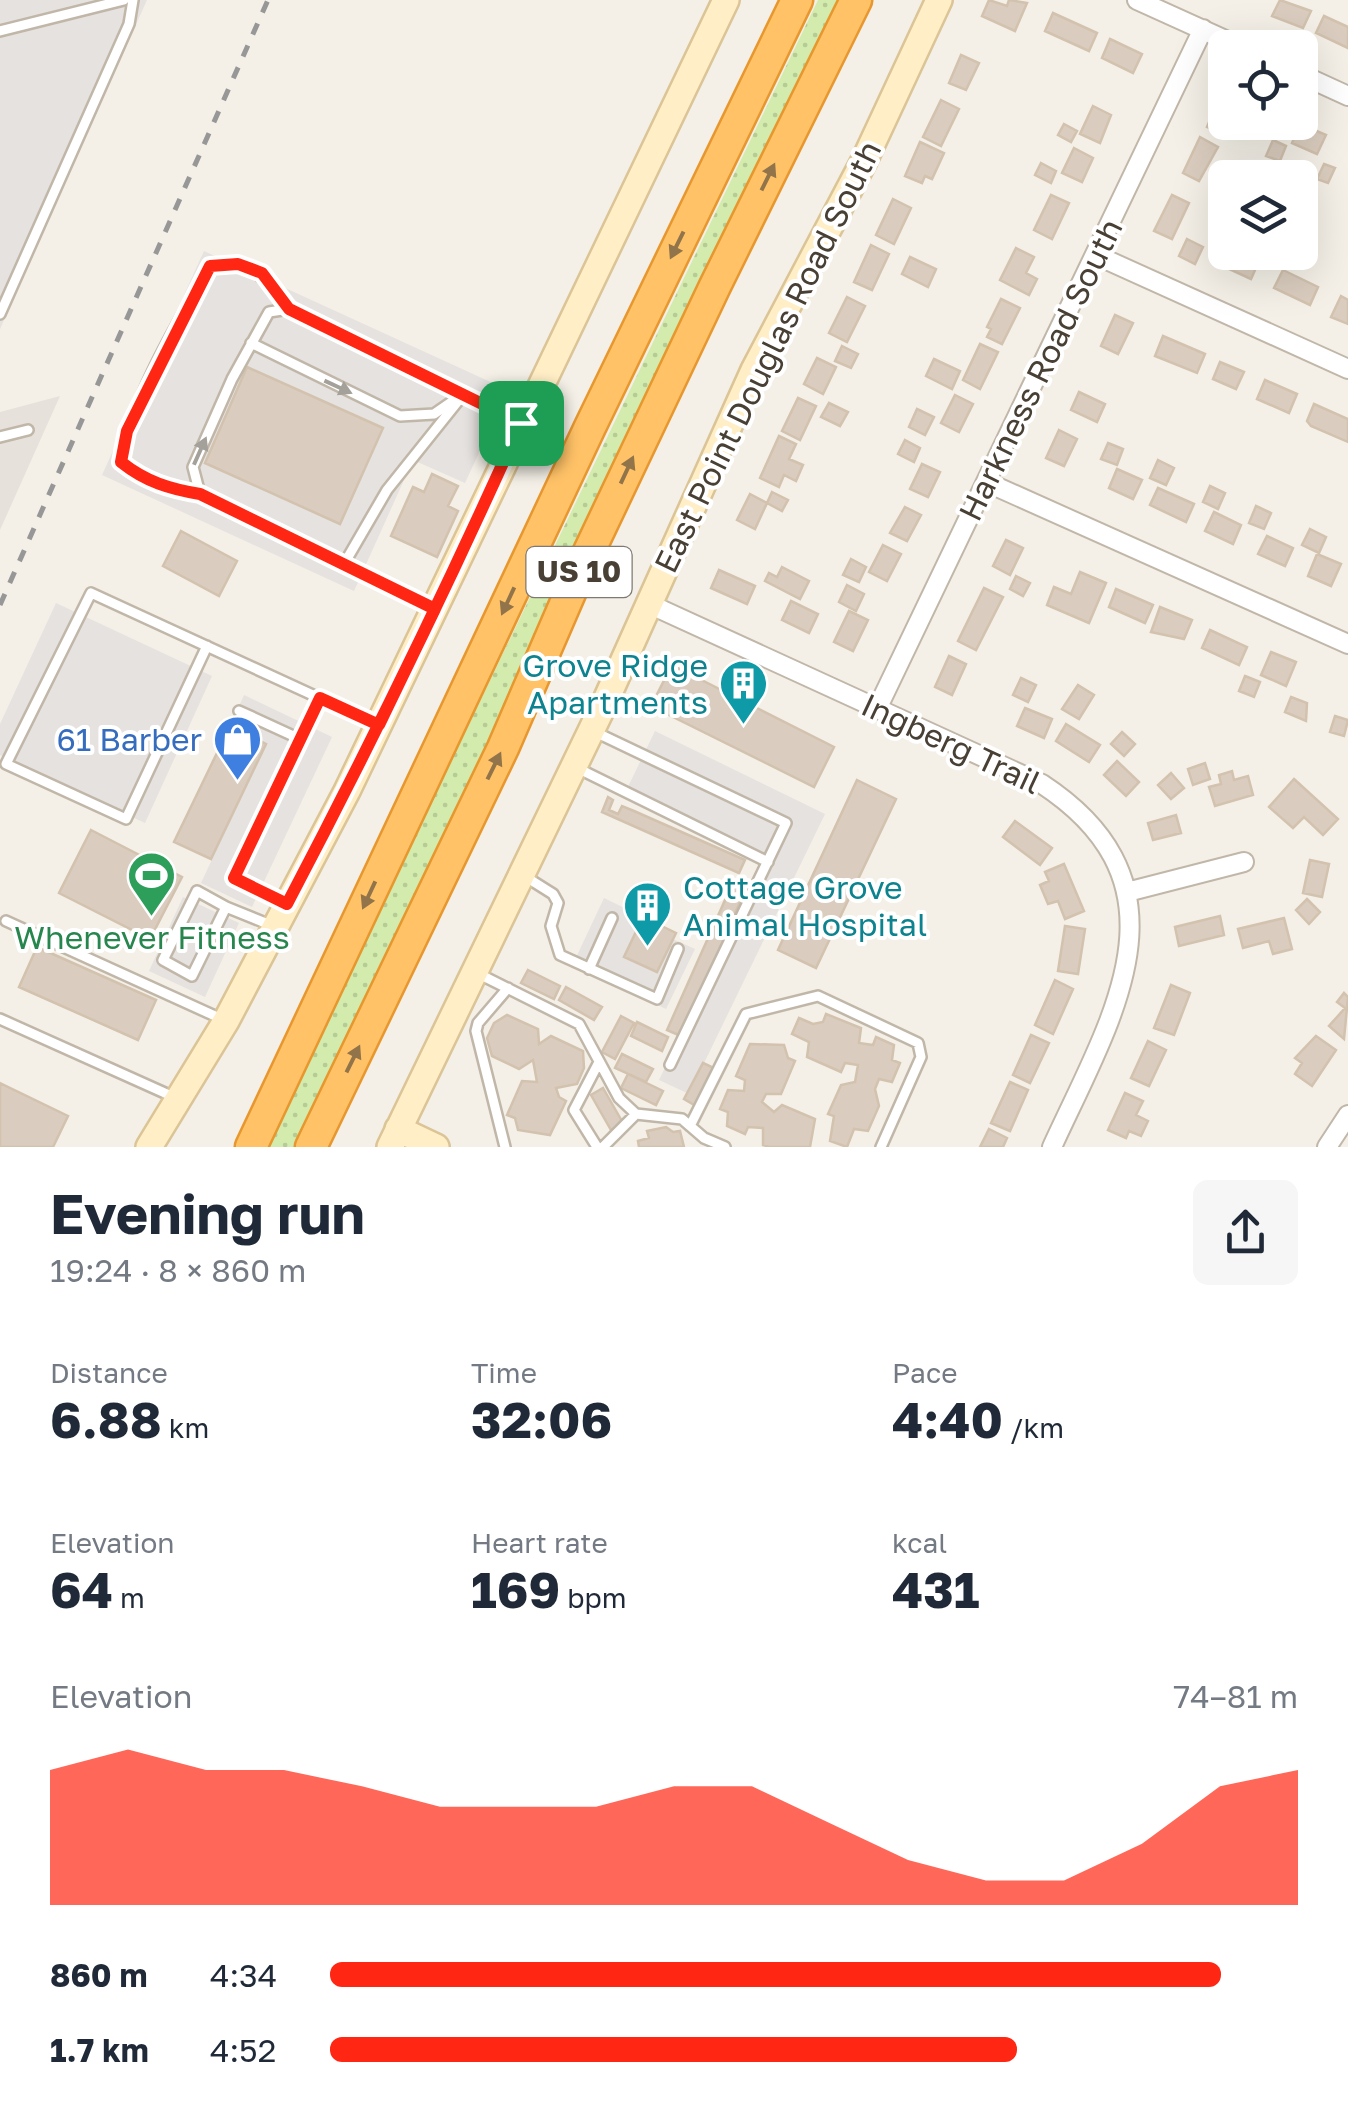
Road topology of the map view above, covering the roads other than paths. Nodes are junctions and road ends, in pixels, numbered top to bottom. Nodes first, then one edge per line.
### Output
1 (124, 0) edge
2 (133, 0) edge
3 (726, 0) edge
4 (797, 0) edge
5 (856, 0) edge
6 (939, 0) edge
7 (1137, 0) edge
8 (1203, 29) junction
9 (0, 31) edge
10 (1208, 31) edge
11 (1318, 82) edge
12 (1348, 96) edge
13 (1098, 256) junction
14 (289, 309) junction
15 (0, 314) edge
16 (252, 343) junction
17 (1348, 369) edge
18 (464, 394) junction
19 (521, 423) junction
20 (28, 430) dead end
21 (0, 437) edge
22 (986, 482) junction
23 (200, 494) junction
24 (344, 564) junction
25 (649, 604) junction
26 (435, 609) junction
27 (1348, 644) edge
28 (207, 646) junction
29 (320, 698) junction
30 (877, 709) junction
31 (239, 710) dead end
32 (379, 725) junction
33 (590, 730) junction
34 (300, 739) junction
35 (572, 766) junction
36 (768, 862) junction
37 (1244, 862) dead end
38 (519, 873) junction
39 (1127, 892) junction
40 (226, 907) junction
41 (281, 915) junction
42 (612, 918) dead end
43 (6, 922) dead end
44 (678, 948) dead end
45 (589, 969) junction
46 (473, 970) junction
47 (508, 988) junction
48 (318, 1004) junction
49 (0, 1020) edge
50 (226, 1021) junction
51 (599, 1062) junction
52 (670, 1065) dead end
53 (178, 1100) junction
54 (636, 1114) junction
55 (1348, 1115) edge
56 (690, 1126) junction
57 (394, 1138) edge
58 (148, 1147) edge
59 (235, 1147) edge
60 (251, 1147) edge
61 (311, 1147) edge
62 (436, 1147) edge
63 (505, 1147) edge
64 (600, 1147) edge
65 (724, 1147) edge
66 (881, 1147) edge
67 (1052, 1147) edge
68 (1327, 1147) edge

1 - 9 lane
2 - 15 lane
3 - 19 street
4 -> 48 highway, US 10
61 -> 5 highway, US 10
6 - 25 street, East Point Douglas Road South
7 - 8 street
8 - 10 street
8 - 13 street, Harkness Road South
11 - 12 street
13 - 17 street
13 - 22 street, Harkness Road South
14 - 16 lane
14 - 18 lane
14 - 23 lane
16 -> 18 lane
23 -> 16 lane
18 - 19 lane
18 - 24 lane
19 - 26 street
20 - 21 lane
22 - 27 street
22 - 30 street, Harkness Road South
23 - 24 lane
24 - 26 lane
25 - 30 street, Ingberg Trail
25 - 33 street, East Point Douglas Road South
26 - 32 street
28 - 28 lane
28 - 29 lane
29 - 32 lane
29 - 34 lane
30 - 39 street, Ingberg Trail
31 - 34 lane
32 - 41 street
33 - 35 street, East Point Douglas Road South
33 - 36 lane
34 - 41 lane
35 - 36 lane
35 - 38 street, East Point Douglas Road South
36 - 52 lane
37 - 39 street
38 - 45 lane
38 - 46 street, East Point Douglas Road South
39 - 67 street, Ingberg Trail
40 - 40 lane
40 - 41 lane
41 - 50 street
42 - 45 lane
43 - 50 lane
44 - 45 lane
46 - 47 lane
46 - 57 street, East Point Douglas Road South
47 - 51 lane
47 - 63 lane
48 - 59 highway
48 - 60 highway, US 10
49 - 53 lane
50 - 53 street
51 - 54 lane
51 - 64 lane
53 - 58 street
54 - 56 lane
54 - 64 lane
55 - 68 street
56 - 65 lane
56 - 66 lane
57 - 62 street

